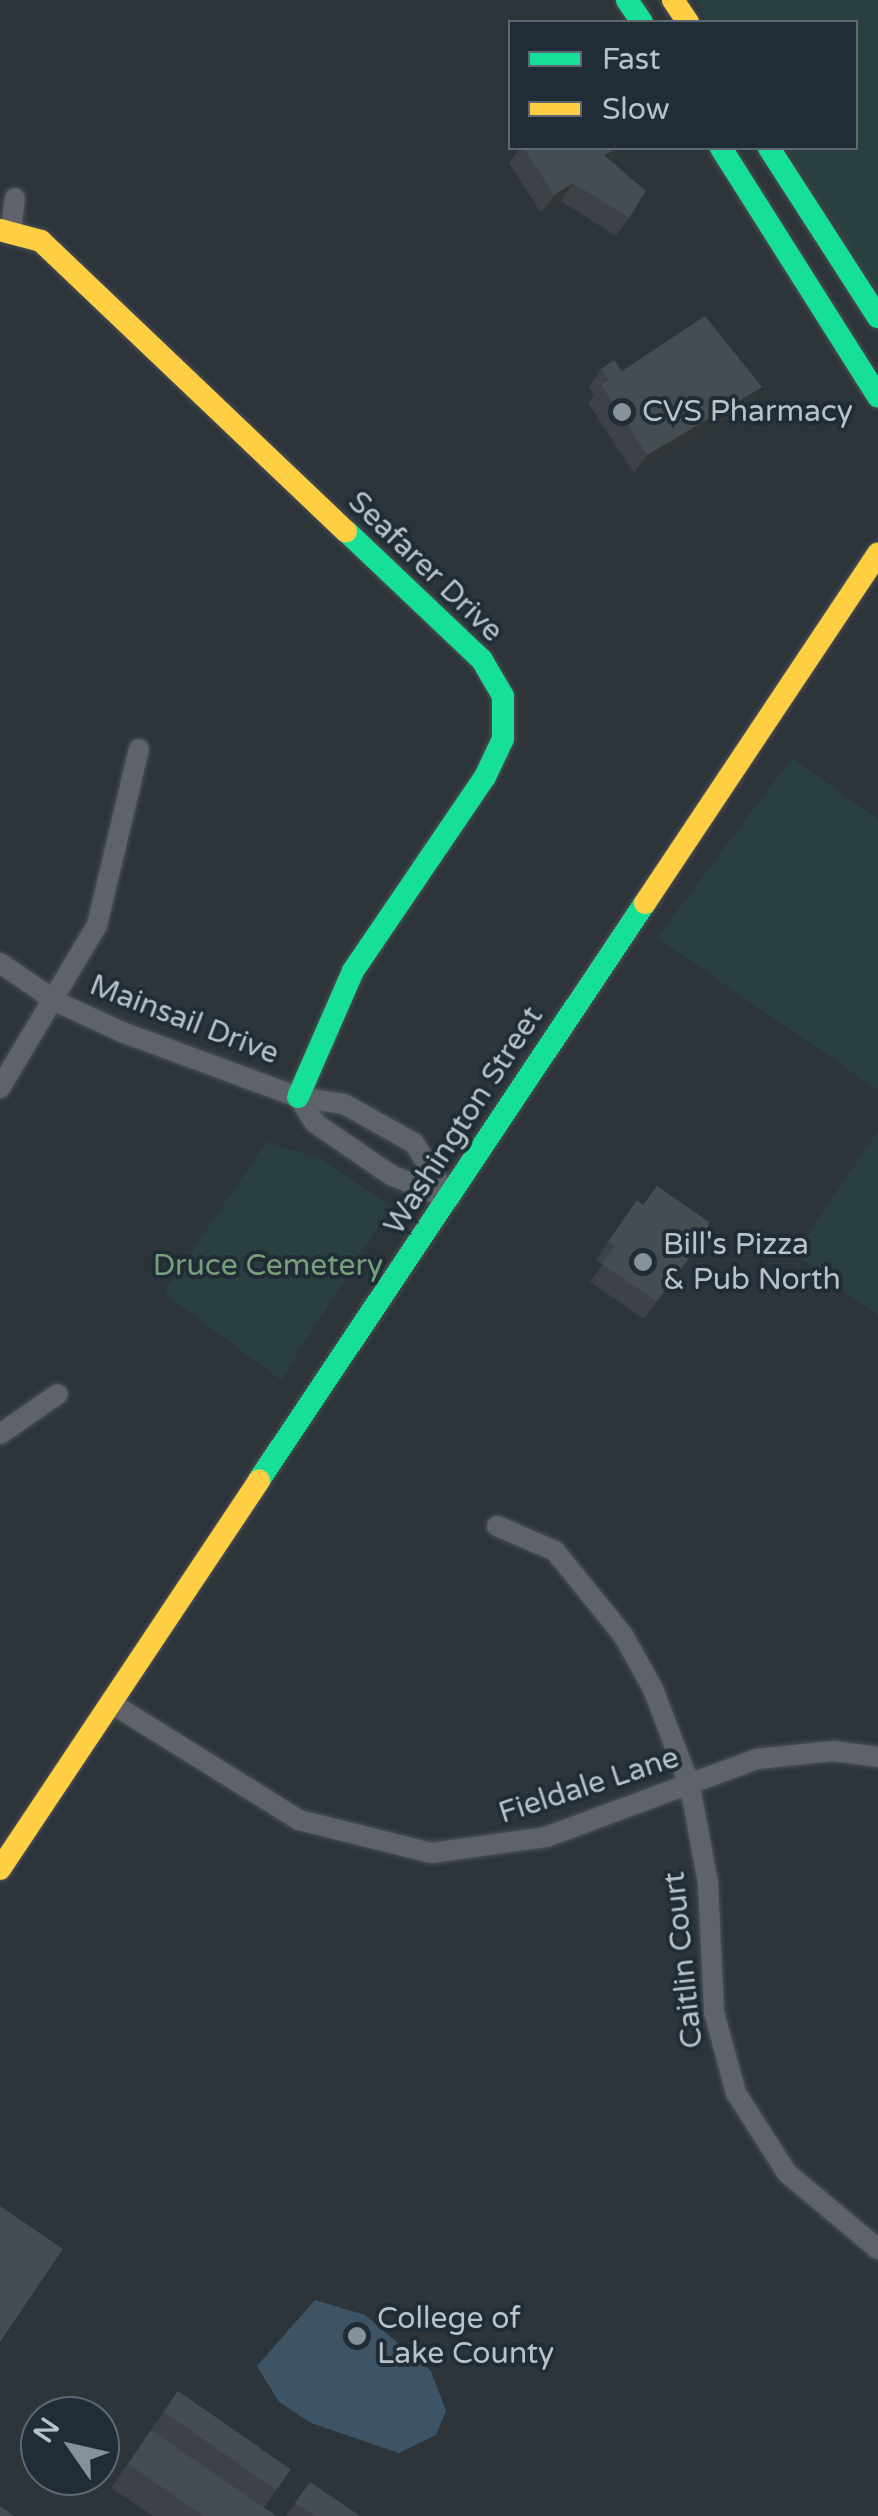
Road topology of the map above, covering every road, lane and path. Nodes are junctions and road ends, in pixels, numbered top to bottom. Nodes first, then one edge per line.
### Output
1 (722, 150) edge
2 (770, 150) edge
3 (15, 198) dead end
4 (6, 230) edge
5 (878, 317) edge
6 (878, 396) edge
7 (878, 554) edge
8 (139, 750) dead end
9 (0, 963) edge
10 (57, 1002) junction
11 (0, 1088) edge
12 (298, 1098) junction
13 (448, 1199) junction
14 (58, 1394) dead end
15 (0, 1434) edge
16 (497, 1526) dead end
17 (111, 1703) junction
18 (878, 1757) edge
19 (690, 1786) junction
20 (0, 1870) edge
21 (878, 2249) edge

1 - 6 main road
2 - 5 main road
3 - 4 street
4 - 12 main road, Seafarer Drive
7 - 13 main road, Washington Street
8 - 10 street
9 - 10 street, Mainsail Drive
10 - 11 street
10 - 12 street, Mainsail Drive
12 - 13 street, Mainsail Drive
12 - 13 street, Mainsail Drive
13 - 17 main road, Washington Street
14 - 15 street
16 - 19 street, Caitlin Court
17 - 19 street, Fieldale Lane
17 - 20 main road, Washington Street
18 - 19 street, Fieldale Lane
19 - 21 street, Caitlin Court

